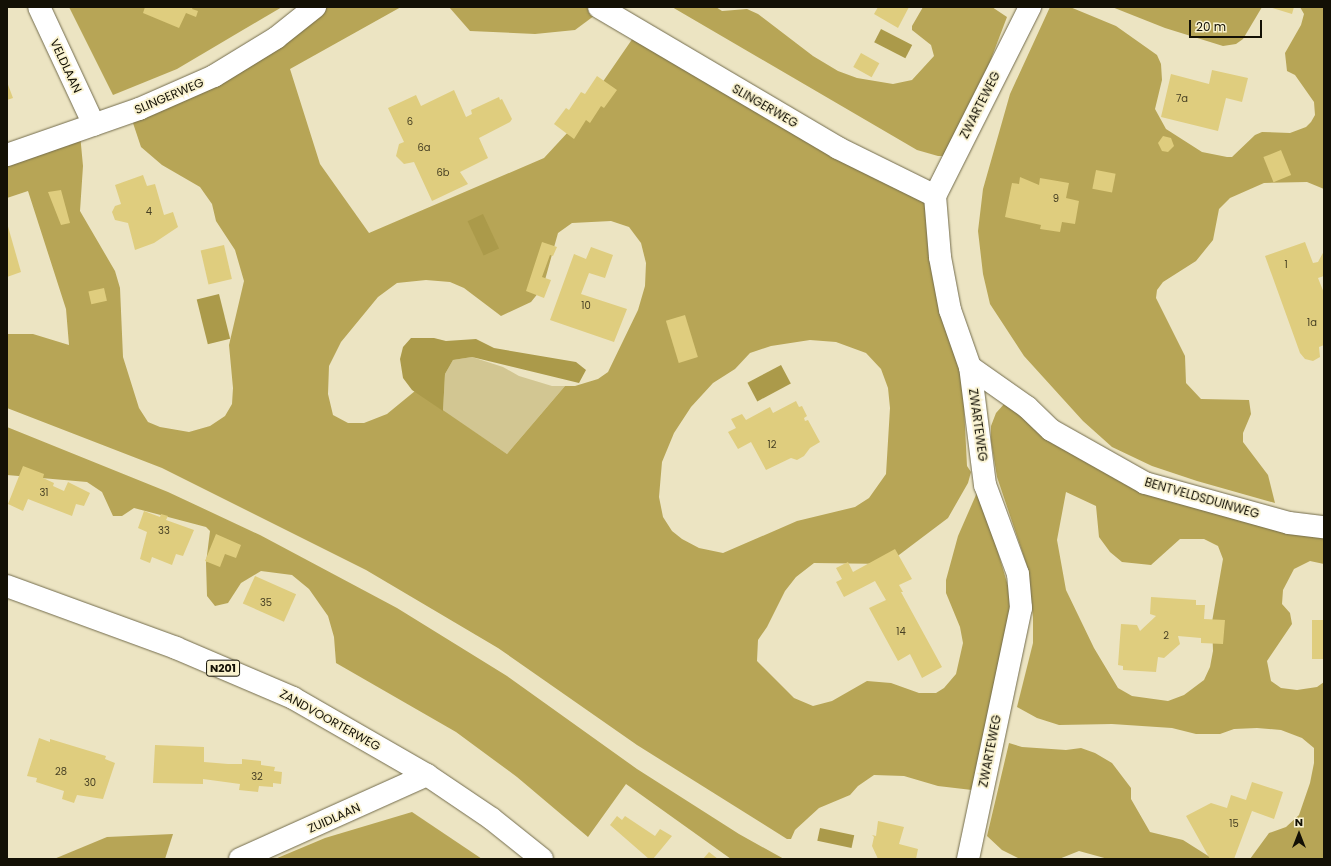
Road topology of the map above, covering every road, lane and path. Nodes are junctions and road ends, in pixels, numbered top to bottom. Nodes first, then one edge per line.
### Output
1 (39, 7) edge
2 (315, 7) edge
3 (599, 7) edge
4 (1030, 7) edge
5 (94, 125) junction
6 (7, 155) edge
7 (935, 196) junction
8 (970, 367) junction
9 (1324, 527) edge
10 (7, 586) edge
11 (428, 775) junction
12 (240, 859) edge
13 (542, 859) edge
14 (968, 859) edge

1 - 5 street, VELDLAAN
2 - 5 street, SLINGERWEG
3 - 7 street, SLINGERWEG
4 - 7 street, ZWARTEWEG
5 - 6 street, SLINGERWEG
7 - 8 street, ZWARTEWEG
8 - 9 street, BENTVELDSDUINWEG
8 - 14 street, ZWARTEWEG
10 - 11 street, ZANDVOORTERWEG / N201
11 - 12 street, ZUIDLAAN
11 - 13 street, ZANDVOORTERWEG / N201

